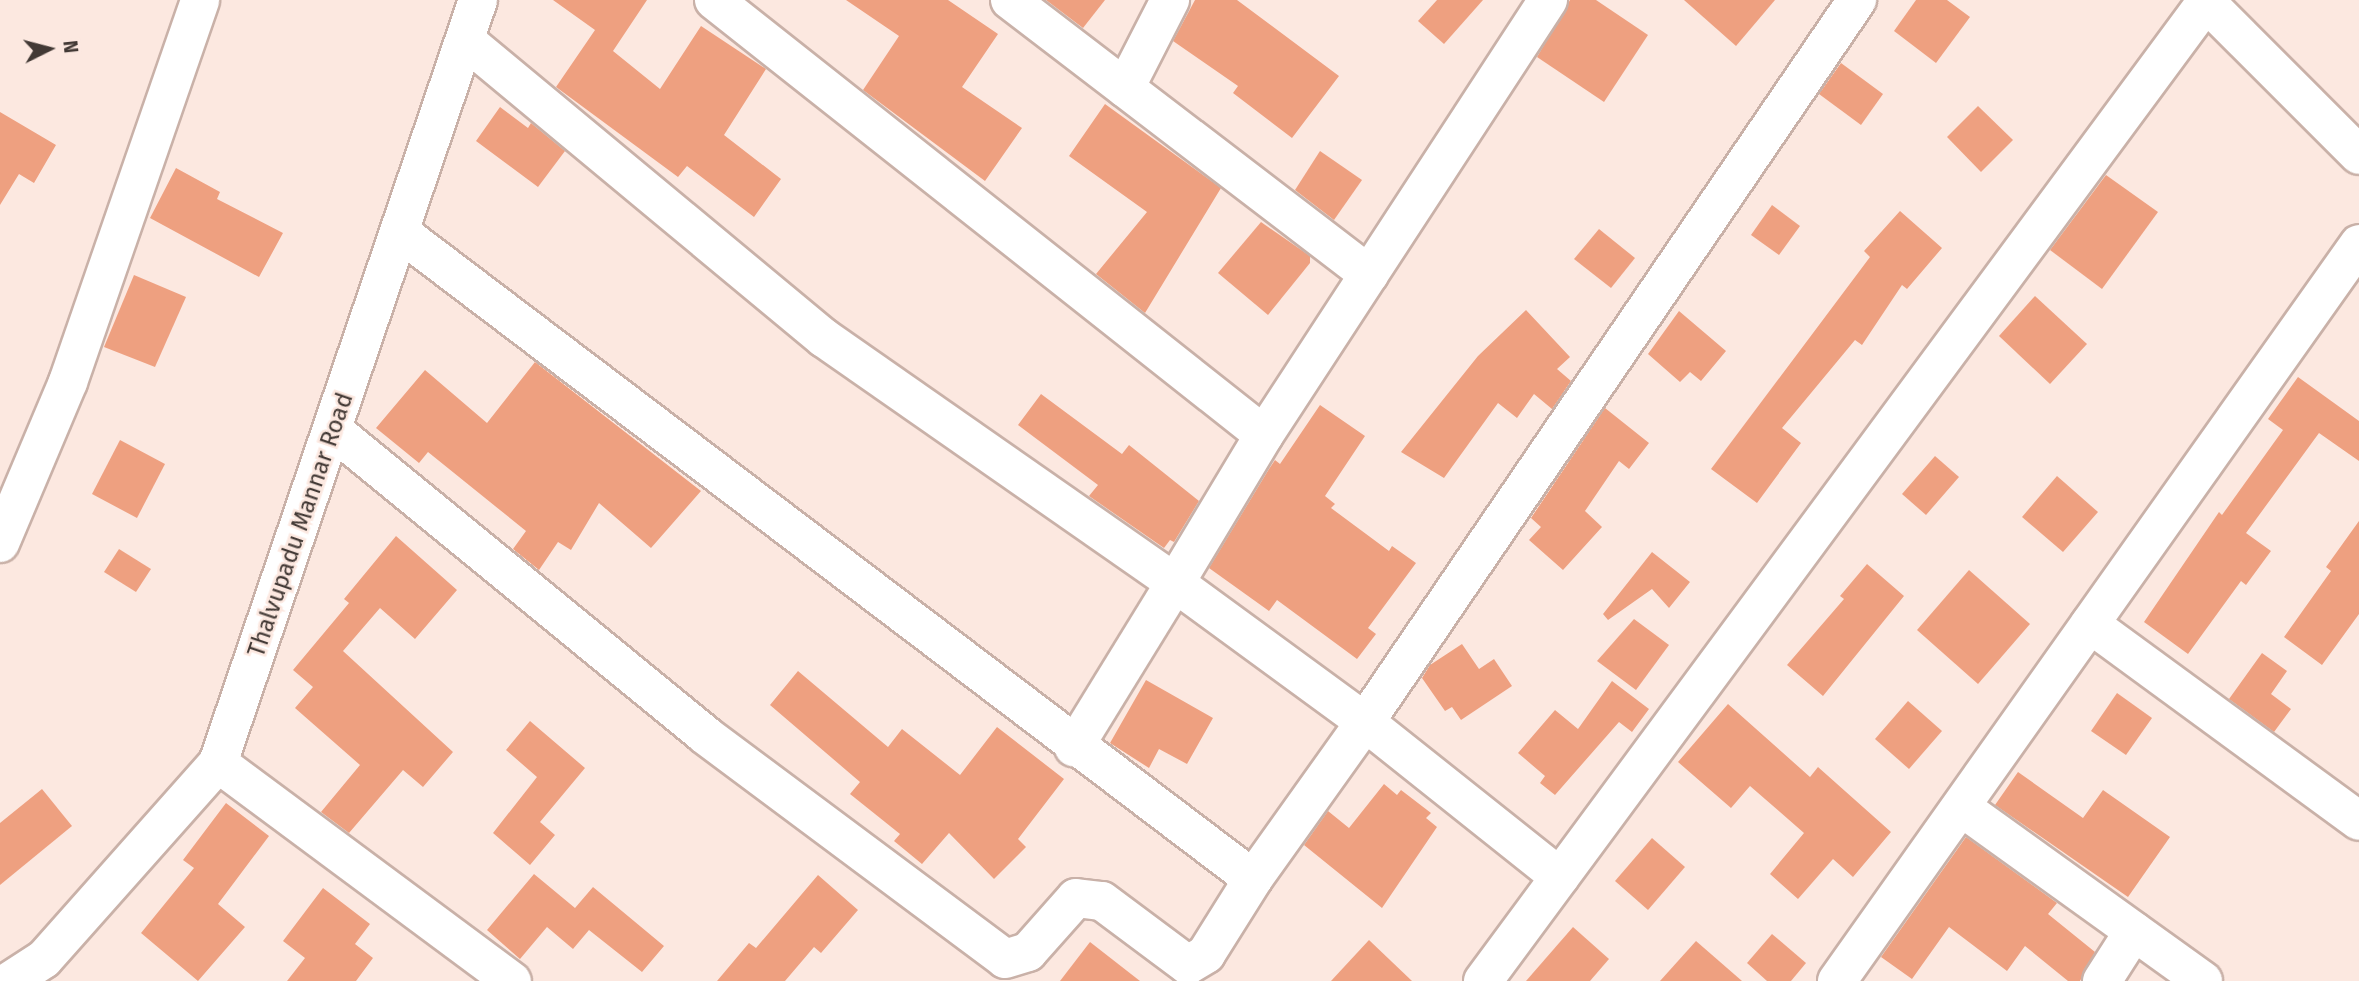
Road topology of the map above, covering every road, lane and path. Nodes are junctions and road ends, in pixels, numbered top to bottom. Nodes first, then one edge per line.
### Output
1 (200, 0) edge
2 (478, 0) edge
3 (714, 0) edge
4 (1010, 0) edge
5 (1170, 0) edge
6 (1548, 0) edge
7 (1857, 0) edge
8 (2206, 1) edge
9 (465, 40) junction
10 (1125, 88) junction
11 (2359, 155) edge
12 (401, 233) junction
13 (2359, 244) edge
14 (1369, 274) junction
15 (334, 431) junction
16 (1264, 435) junction
17 (0, 544) edge
18 (1175, 583) junction
19 (2090, 624) junction
20 (1365, 722) junction
21 (1074, 747) junction
22 (218, 763) junction
23 (1961, 807) junction
24 (2359, 821) edge
25 (1559, 877) junction
26 (1254, 879) junction
27 (2134, 930) junction
28 (10, 981) edge
29 (512, 981) edge
30 (1483, 981) edge
31 (1837, 981) edge
32 (2102, 981) edge
33 (2203, 981) edge

1 - 17 street
2 - 9 street, Thalvupadu Mannar Road
3 - 16 street
4 - 10 street
5 - 10 street
6 - 14 street
7 - 20 street
8 - 11 street
8 - 25 street
9 - 12 street, Thalvupadu Mannar Road
9 - 18 street
10 - 14 street
12 - 15 street, Thalvupadu Mannar Road
12 - 21 street
13 - 19 street
14 - 16 street
15 - 22 street, Thalvupadu Mannar Road
15 - 26 street
16 - 18 street
18 - 20 street
18 - 21 street
19 - 23 street
19 - 24 street
20 - 25 street
20 - 26 street
21 - 26 street
22 - 28 street, Thalvupadu Mannar Road
22 - 29 street
23 - 27 street
23 - 31 street
25 - 30 street
27 - 32 street
27 - 33 street

